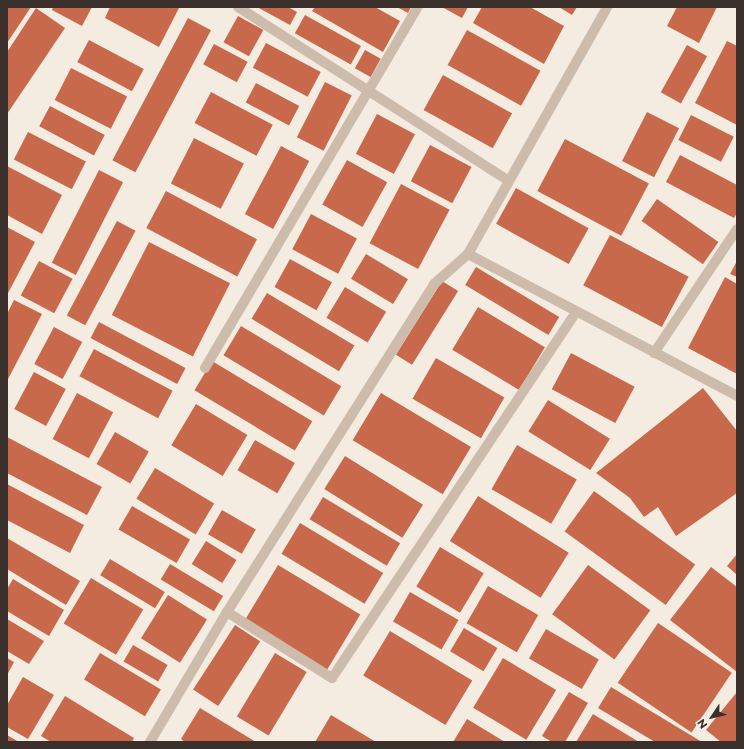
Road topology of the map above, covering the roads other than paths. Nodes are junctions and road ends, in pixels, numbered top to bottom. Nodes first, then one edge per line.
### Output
1 (238, 7) edge
2 (418, 7) edge
3 (607, 7) edge
4 (371, 91) junction
5 (509, 181) junction
6 (737, 229) edge
7 (468, 254) junction
8 (576, 312) junction
9 (654, 353) junction
10 (205, 368) dead end
11 (737, 396) edge
12 (227, 612) junction
13 (150, 742) edge

1 - 4 street
2 - 4 street
3 - 5 street
4 - 5 street
4 - 10 street
5 - 7 street
6 - 9 street
7 - 8 street
7 - 12 street
8 - 9 street
8 - 12 street
9 - 11 street
12 - 13 street

